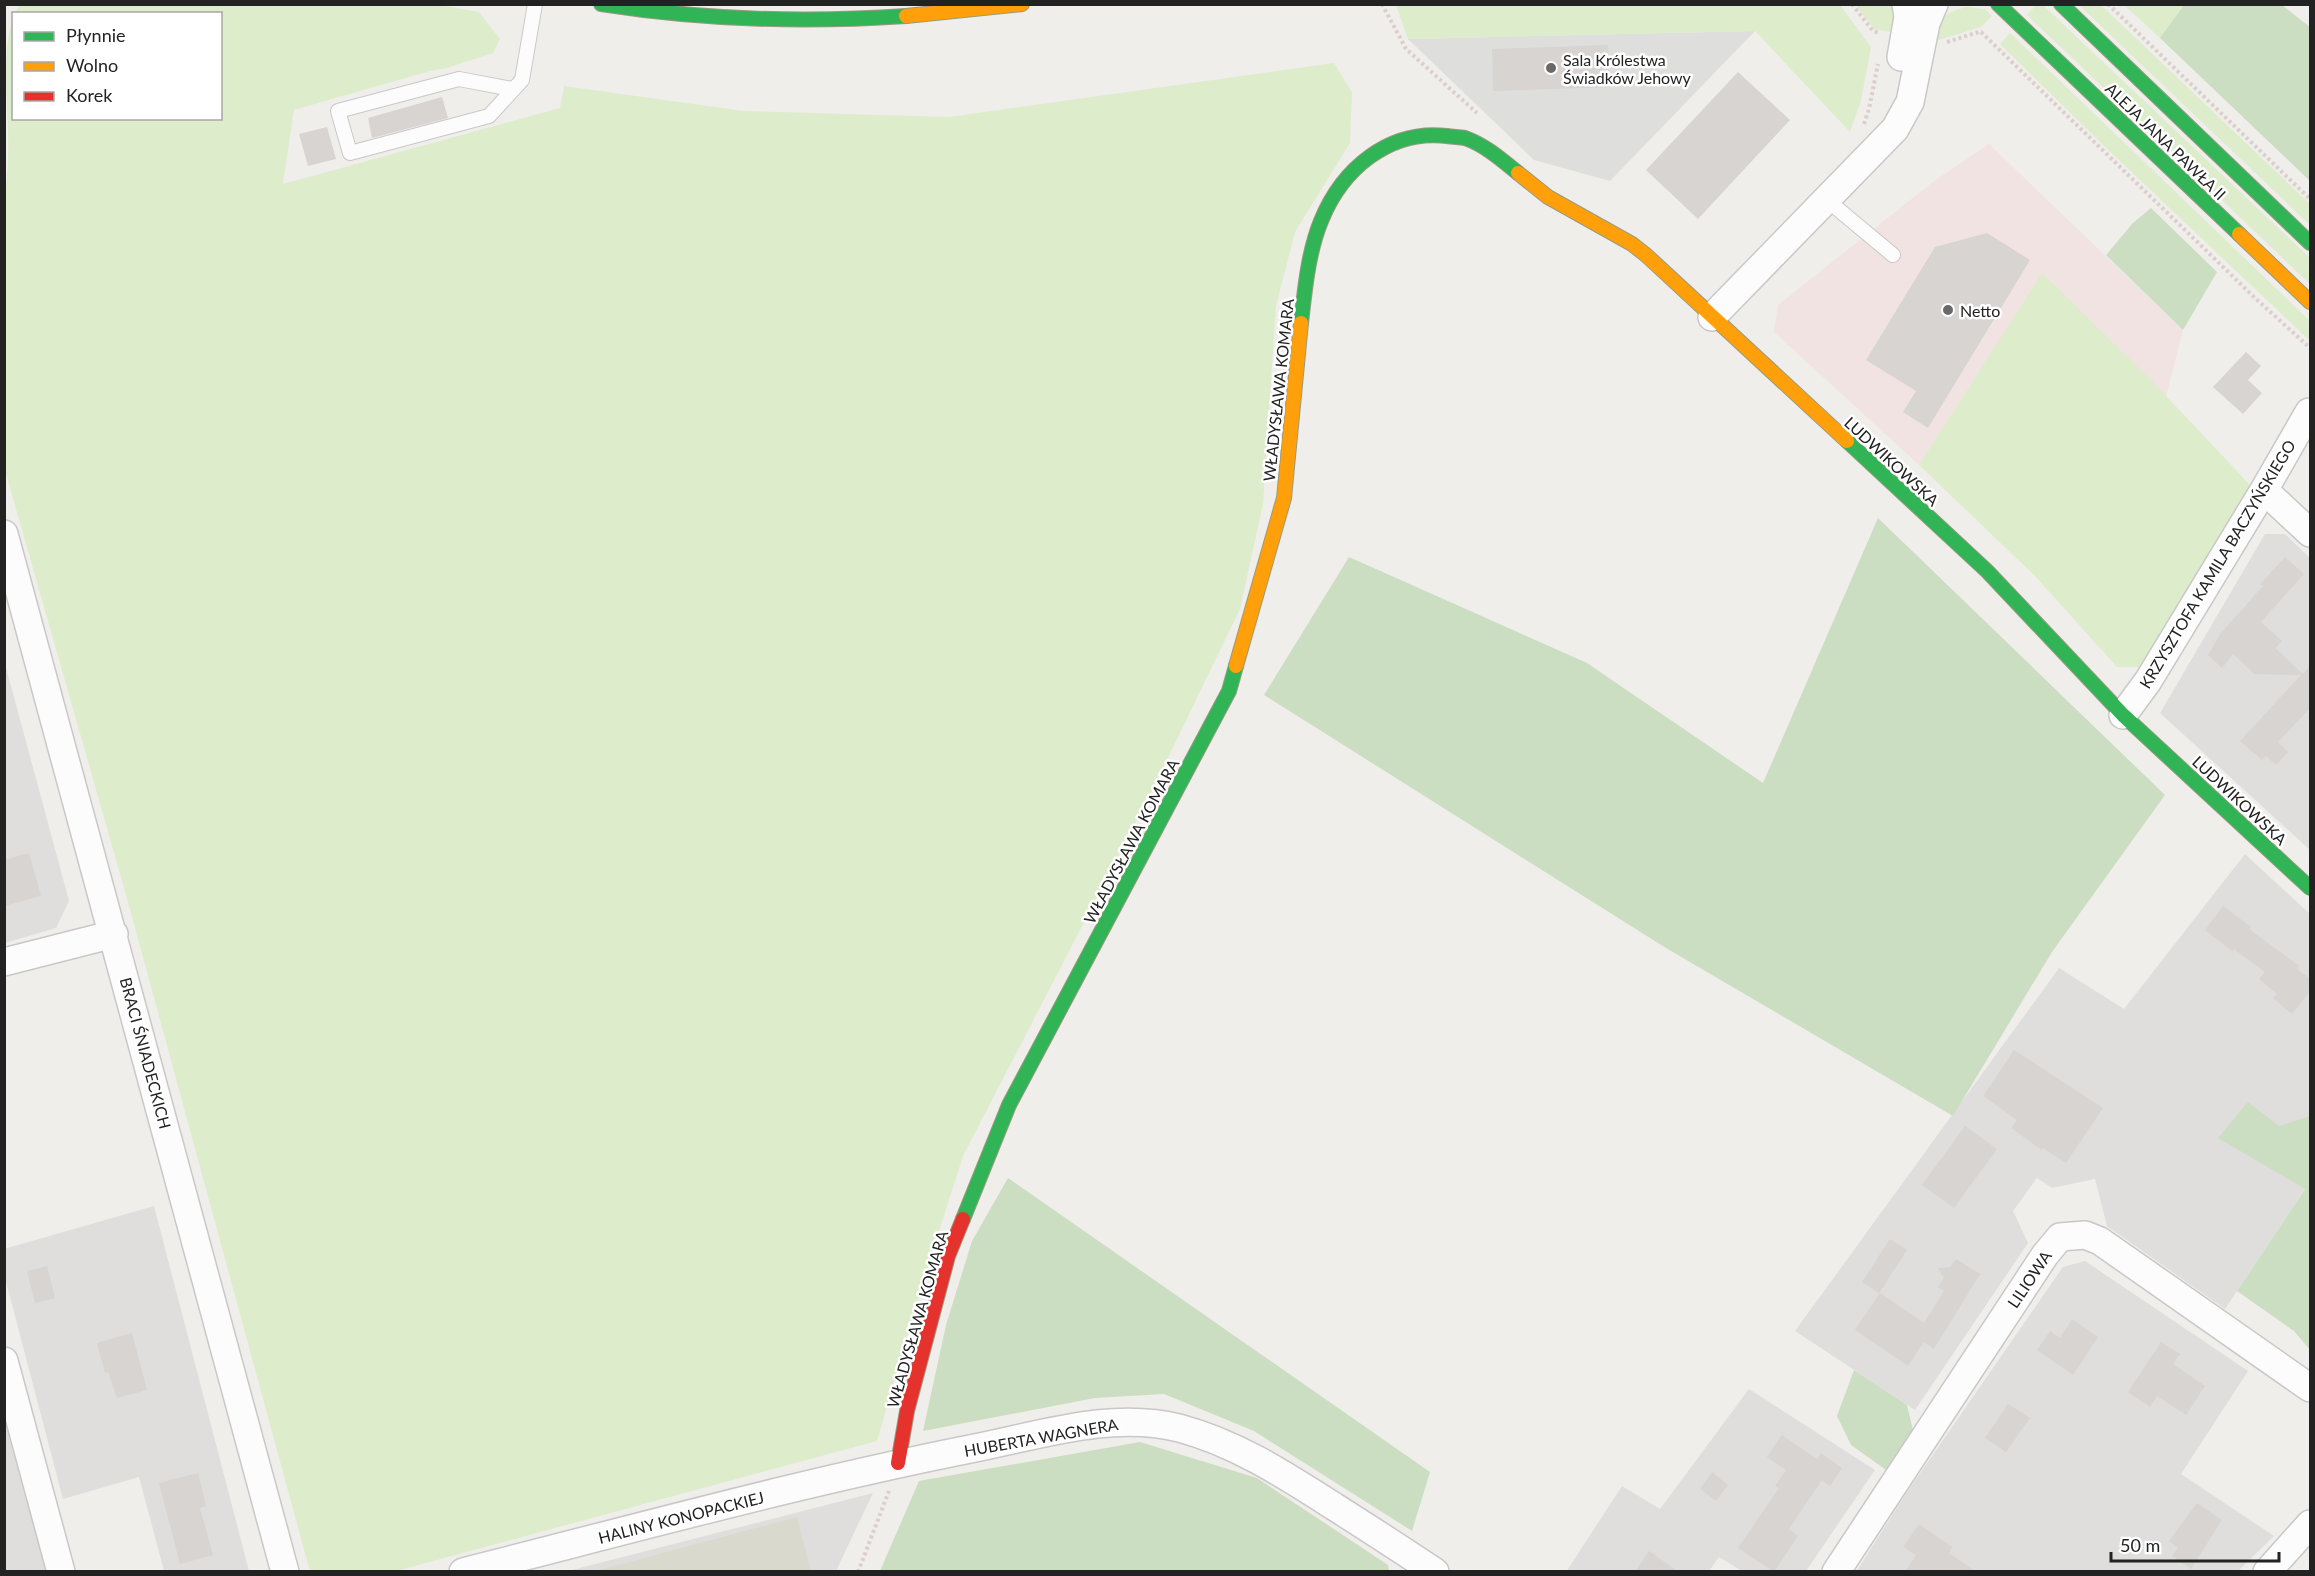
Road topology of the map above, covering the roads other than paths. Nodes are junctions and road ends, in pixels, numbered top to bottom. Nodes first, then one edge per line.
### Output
1 (535, 4) edge
2 (601, 4) edge
3 (1022, 4) edge
4 (1906, 4) edge
5 (1934, 4) edge
6 (1998, 4) edge
7 (2061, 4) edge
8 (693, 10) edge
9 (512, 89) junction
10 (1405, 138) joint
11 (1869, 140) junction
12 (1827, 200) junction
13 (2310, 243) edge
14 (1893, 255) dead end
15 (2310, 302) edge
16 (1712, 317) junction
17 (2309, 412) dead end
18 (2264, 490) junction
19 (2310, 533) edge
20 (4, 534) edge
21 (2123, 715) junction
22 (2310, 888) edge
23 (114, 934) junction
24 (4, 962) edge
25 (4, 1361) edge
26 (2310, 1388) edge
27 (898, 1463) junction
28 (2310, 1524) edge
29 (1424, 1569) edge
30 (61, 1572) edge
31 (285, 1572) edge
32 (463, 1572) edge
33 (1836, 1572) edge
34 (2267, 1572) edge

1 - 9 lane
2 - 8 street
3 - 8 street
4 - 11 street
5 - 11 street
6 - 15 street, ALEJA JANA PAWŁA II
7 - 13 street, ALEJA JANA PAWŁA II
9 - 9 lane
10 - 16 street, LUDWIKOWSKA
10 - 27 street, WŁADYSŁAWA KOMARA
11 - 12 street
12 - 14 lane
12 - 16 street
16 - 21 street, LUDWIKOWSKA
17 - 18 street, KRZYSZTOFA KAMILA BACZYŃSKIEGO
18 - 19 street
18 - 21 street, KRZYSZTOFA KAMILA BACZYŃSKIEGO
20 - 23 street, BRACI ŚNIADECKICH
21 - 22 street, LUDWIKOWSKA
23 - 24 street
23 - 31 street, BRACI ŚNIADECKICH
25 - 30 street
26 - 33 street, LILIOWA
27 - 29 street, HUBERTA WAGNERA
27 - 32 street, HALINY KONOPACKIEJ
28 - 34 street

